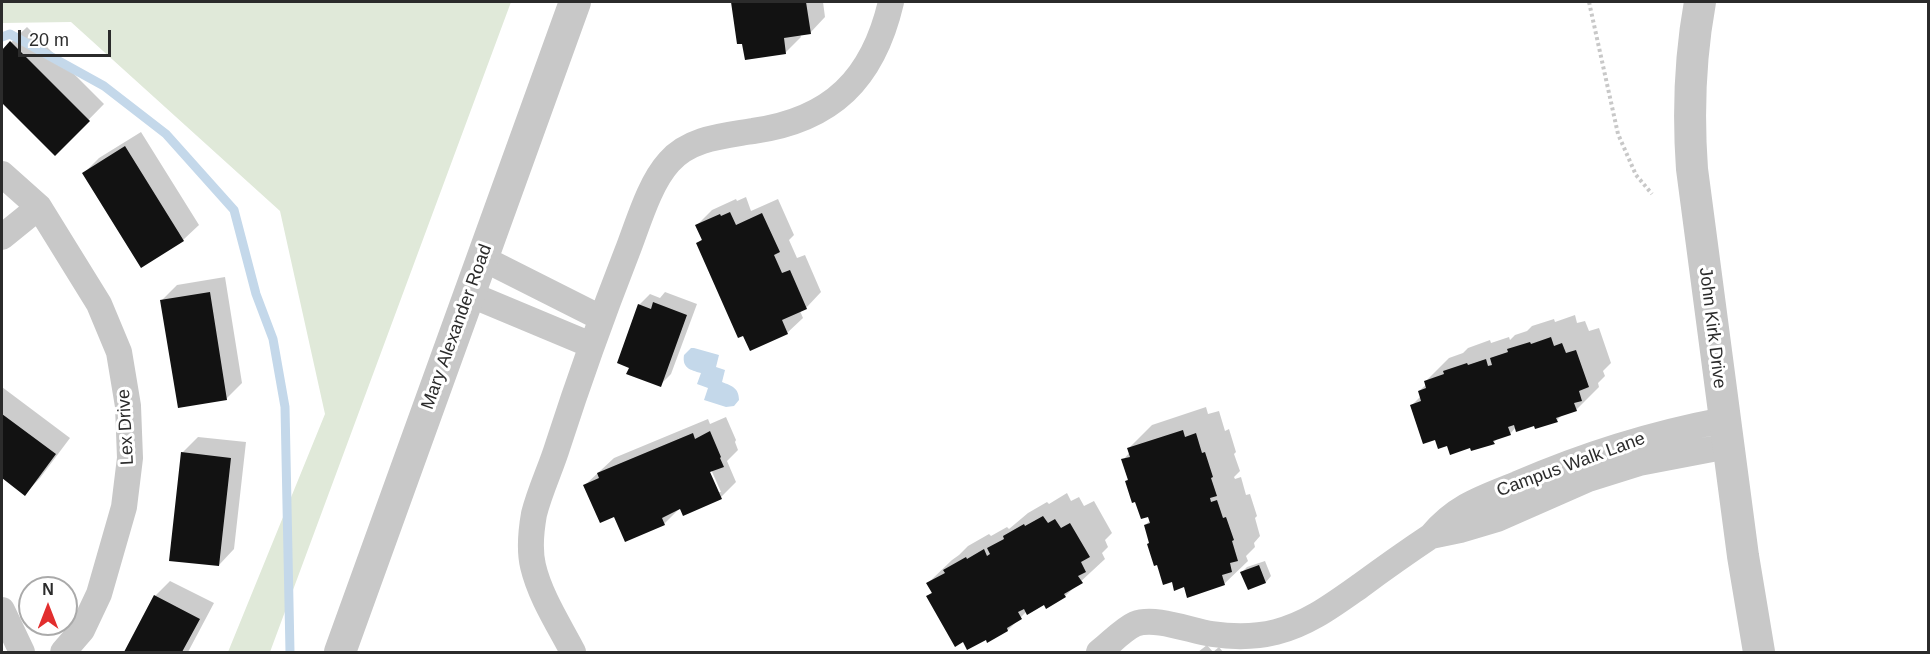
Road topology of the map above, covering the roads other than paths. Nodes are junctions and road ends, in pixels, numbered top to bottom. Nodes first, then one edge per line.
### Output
1 (575, 2) edge
2 (891, 2) edge
3 (1700, 2) edge
4 (2, 174) edge
5 (39, 207) junction
6 (2, 237) edge
7 (482, 258) junction
8 (469, 294) junction
9 (601, 318) junction
10 (591, 345) junction
11 (1726, 433) junction
12 (2, 610) edge
13 (22, 652) edge
14 (63, 652) edge
15 (340, 652) edge
16 (573, 652) edge
17 (1099, 652) edge
18 (1759, 652) edge

1 - 7 street, Mary Alexander Road
2 - 9 street
3 - 11 street, John Kirk Drive
4 - 5 street, Lex Drive
5 - 6 street
5 - 14 street, Lex Drive
7 - 8 street, Mary Alexander Road
7 - 9 street
8 - 10 street
8 - 15 street, Mary Alexander Road
9 - 10 street
10 - 16 street
11 - 17 street, Campus Walk Lane
11 - 18 street, John Kirk Drive
12 - 13 street

